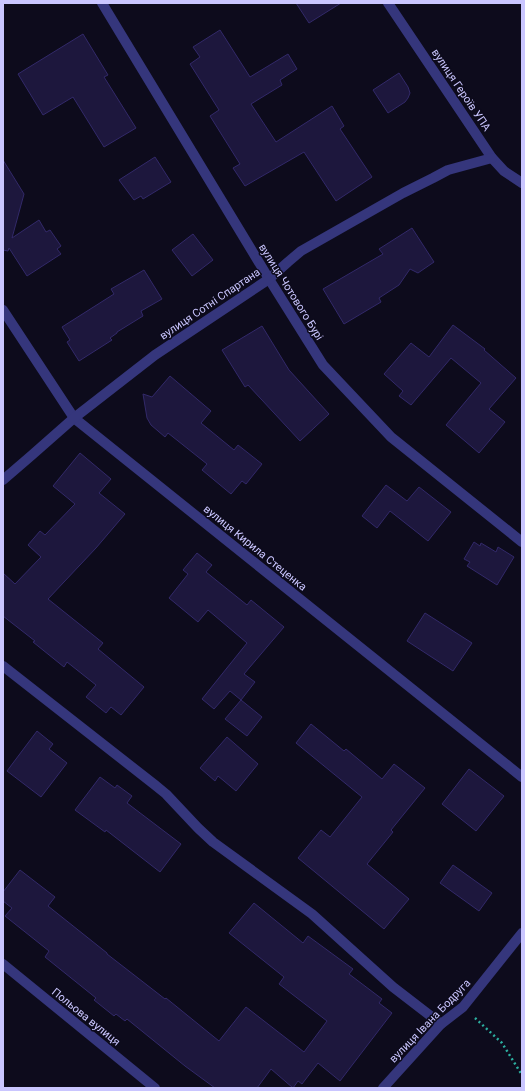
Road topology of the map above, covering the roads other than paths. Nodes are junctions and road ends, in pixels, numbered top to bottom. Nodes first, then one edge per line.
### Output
1 (102, 3) edge
2 (388, 3) edge
3 (492, 158) junction
4 (522, 183) edge
5 (269, 279) junction
6 (3, 310) edge
7 (74, 418) junction
8 (3, 480) edge
9 (522, 542) edge
10 (3, 666) edge
11 (522, 777) edge
12 (522, 933) edge
13 (3, 964) edge
14 (441, 1024) junction
15 (155, 1088) edge
16 (383, 1088) edge

1 - 5 street, вулиця Чотового Бурі
2 - 3 street, вулиця Героїв УПА
3 - 4 street, вулиця Героїв УПА
3 - 5 street, вулиця Сотні Спартана
5 - 7 street, вулиця Сотні Спартана
5 - 9 street, вулиця Чотового Бурі
6 - 7 street, вулиця Кирила Стеценка
7 - 8 street, вулиця Сотні Спартана
7 - 11 street, вулиця Кирила Стеценка
10 - 14 street
12 - 14 street, вулиця Івана Бодруга
13 - 15 street, Польова вулиця
14 - 16 street, вулиця Івана Бодруга

